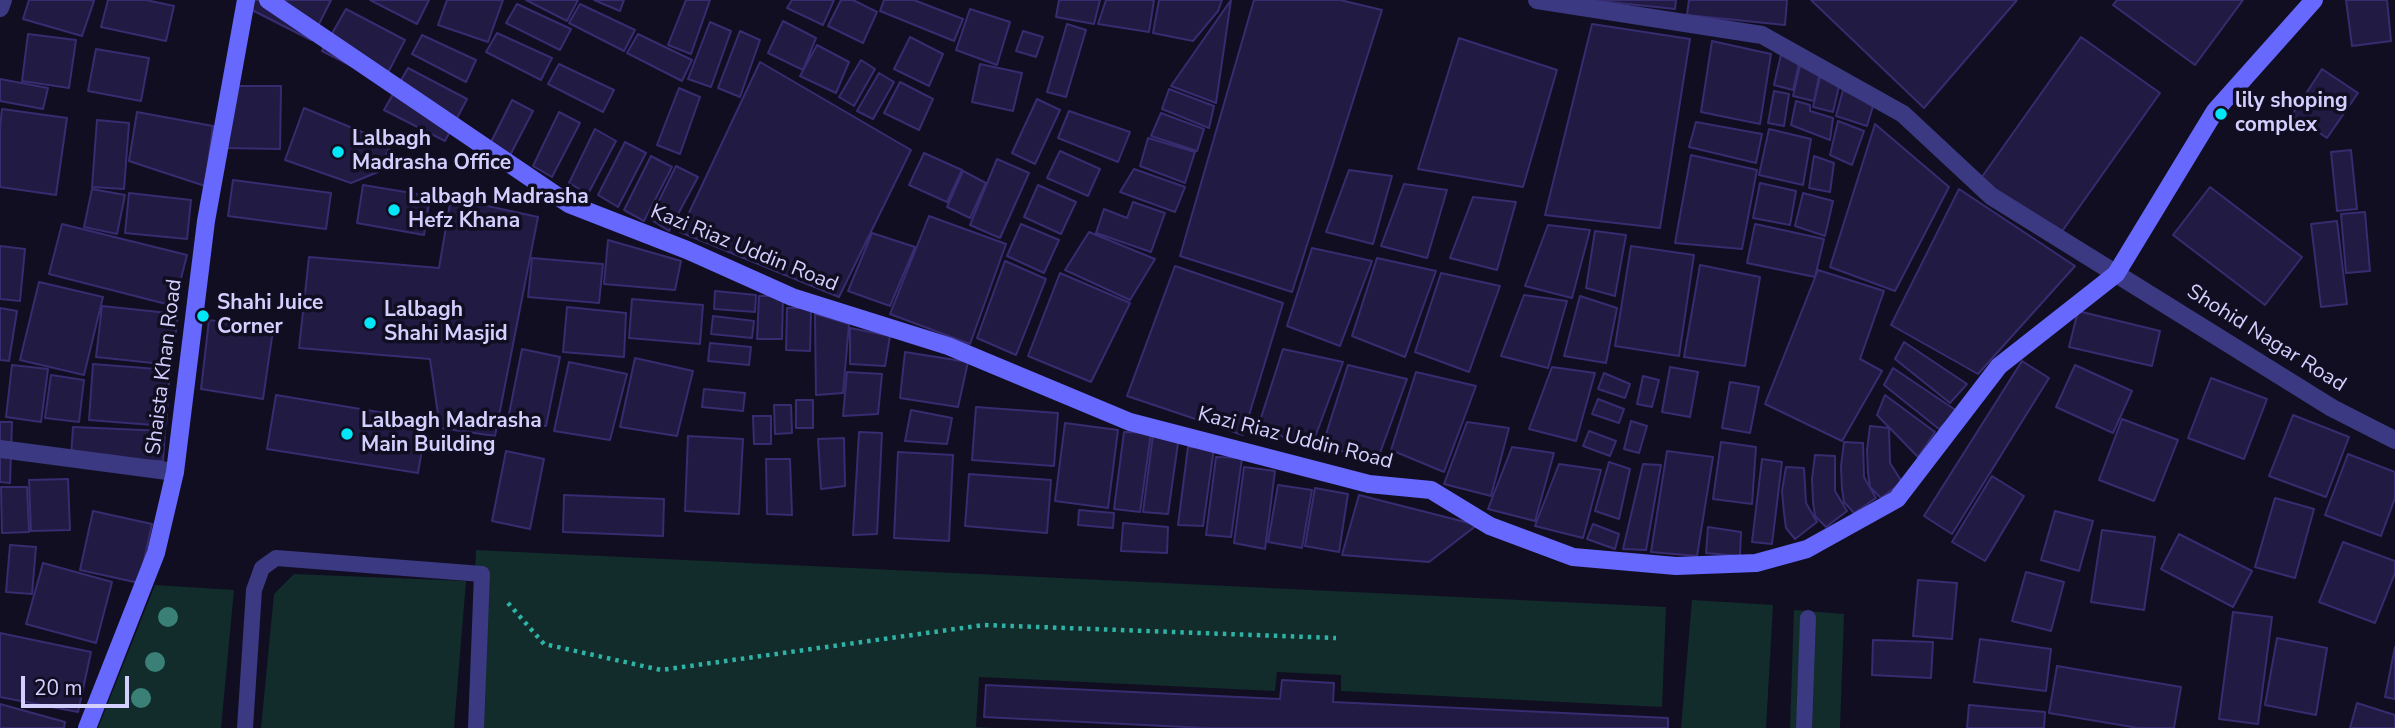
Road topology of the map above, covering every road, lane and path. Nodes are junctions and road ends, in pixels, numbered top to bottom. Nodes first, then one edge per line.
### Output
1 (3, 0) edge
2 (246, 0) edge
3 (268, 0) edge
4 (1537, 0) edge
5 (2314, 0) edge
6 (0, 8) edge
7 (2116, 274) junction
8 (2395, 440) edge
9 (0, 449) edge
10 (175, 472) junction
11 (482, 574) junction
12 (1808, 618) dead end
13 (1336, 638) dead end
14 (87, 728) edge
15 (245, 728) edge
16 (476, 728) edge
17 (1804, 728) edge

1 - 6 street
2 - 10 street, Shaista Khan Road
3 - 7 street, Kazi Riaz Uddin Road
4 - 7 street, Shohid Nagar Road
5 - 7 street, Kazi Riaz Uddin Road
7 - 8 street, Shohid Nagar Road
9 - 10 street
10 - 14 street, Shaista Khan Road
11 - 13 path
11 - 15 lane
11 - 16 lane
12 - 17 lane

